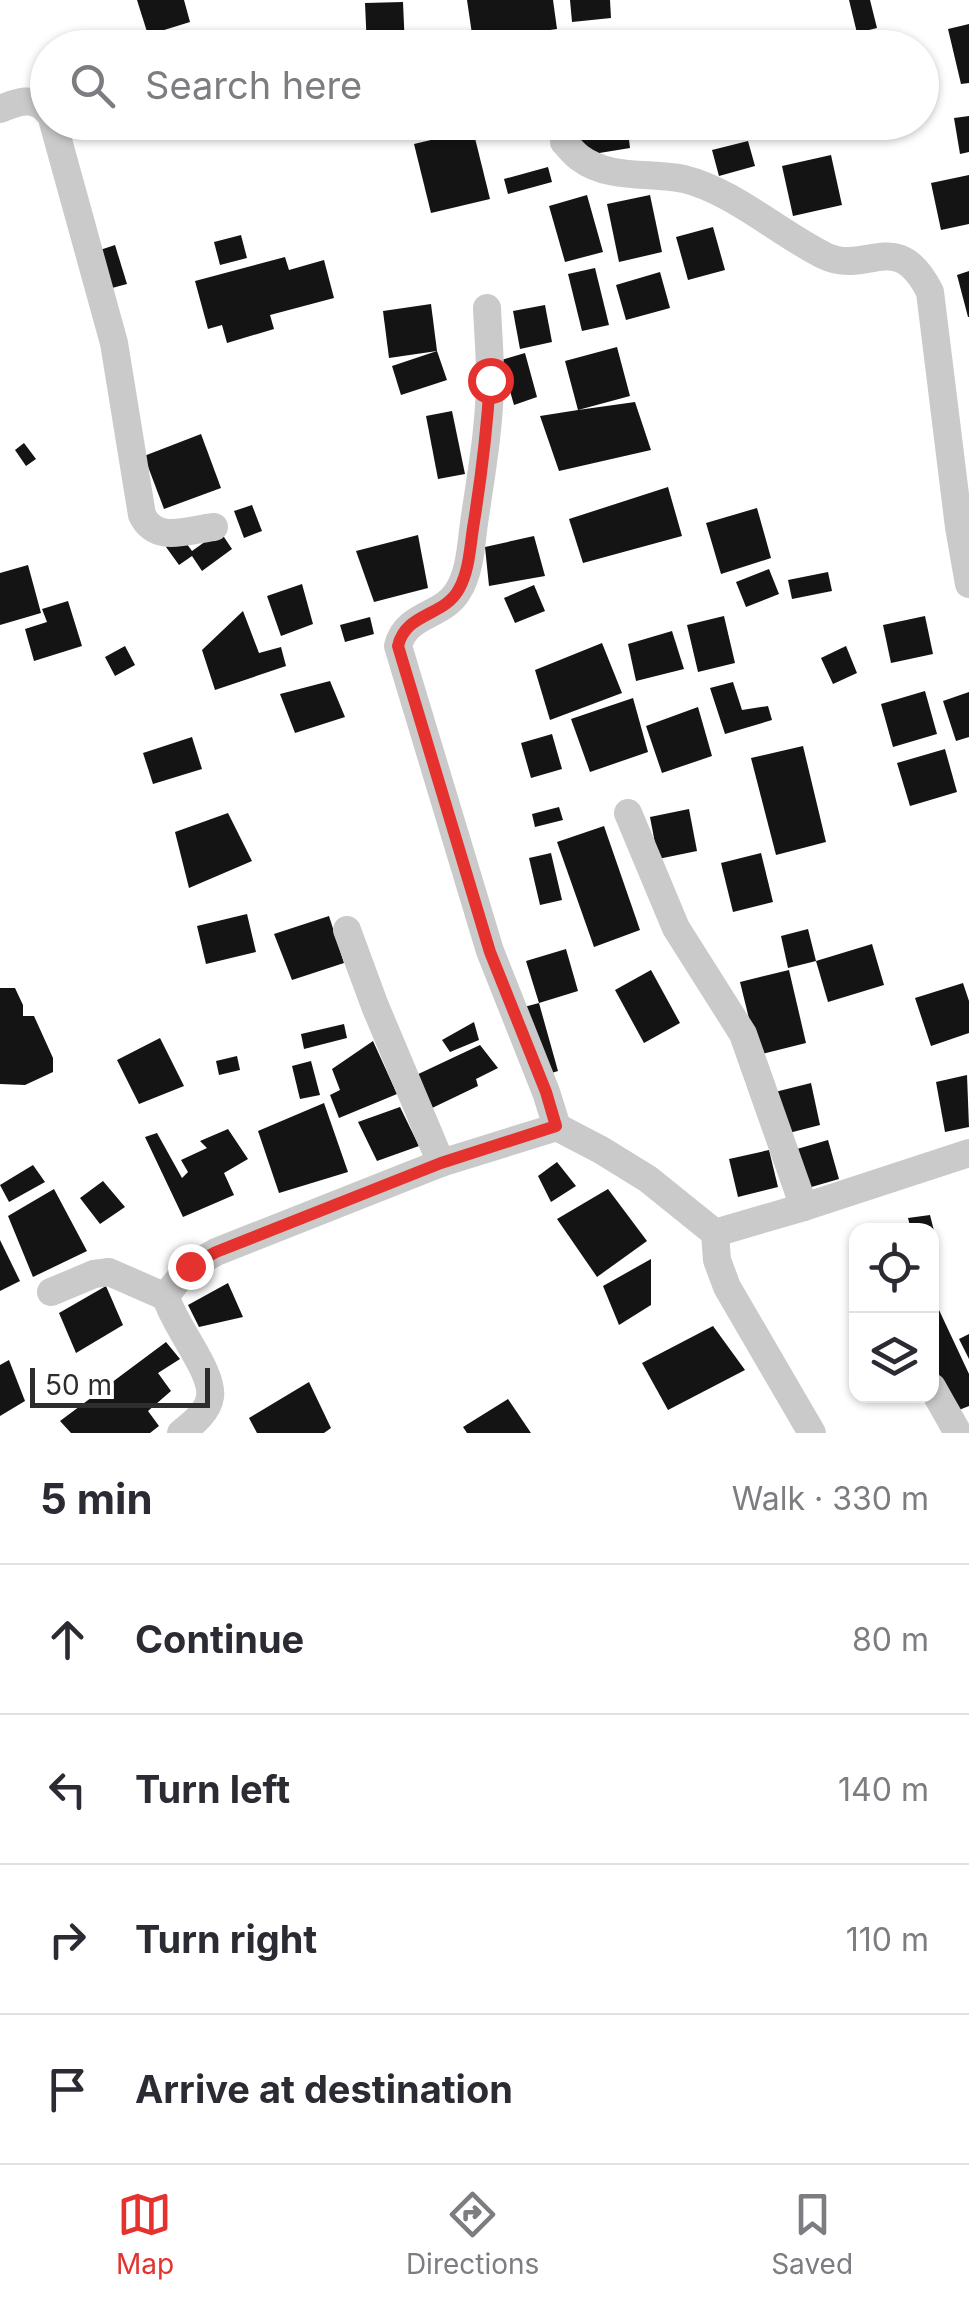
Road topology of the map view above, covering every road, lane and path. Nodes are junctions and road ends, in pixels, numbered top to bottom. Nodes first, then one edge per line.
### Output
1 (30, 100) edge
2 (0, 109) edge
3 (59, 140) edge
4 (564, 142) dead end
5 (486, 308) dead end
6 (214, 527) dead end
7 (969, 584) edge
8 (628, 813) dead end
9 (347, 930) dead end
10 (556, 1126) junction
11 (969, 1152) edge
12 (441, 1163) junction
13 (804, 1208) junction
14 (715, 1233) junction
15 (51, 1292) dead end
16 (166, 1297) junction
17 (939, 1399) edge
18 (181, 1433) edge
19 (812, 1433) edge
20 (958, 1433) edge

1 - 2 street
3 - 6 street
4 - 7 street
5 - 10 street
8 - 13 street
9 - 12 street
10 - 12 street
10 - 14 street
11 - 13 street
12 - 16 street
13 - 14 street
14 - 19 street
15 - 16 street
16 - 18 street
17 - 20 street

